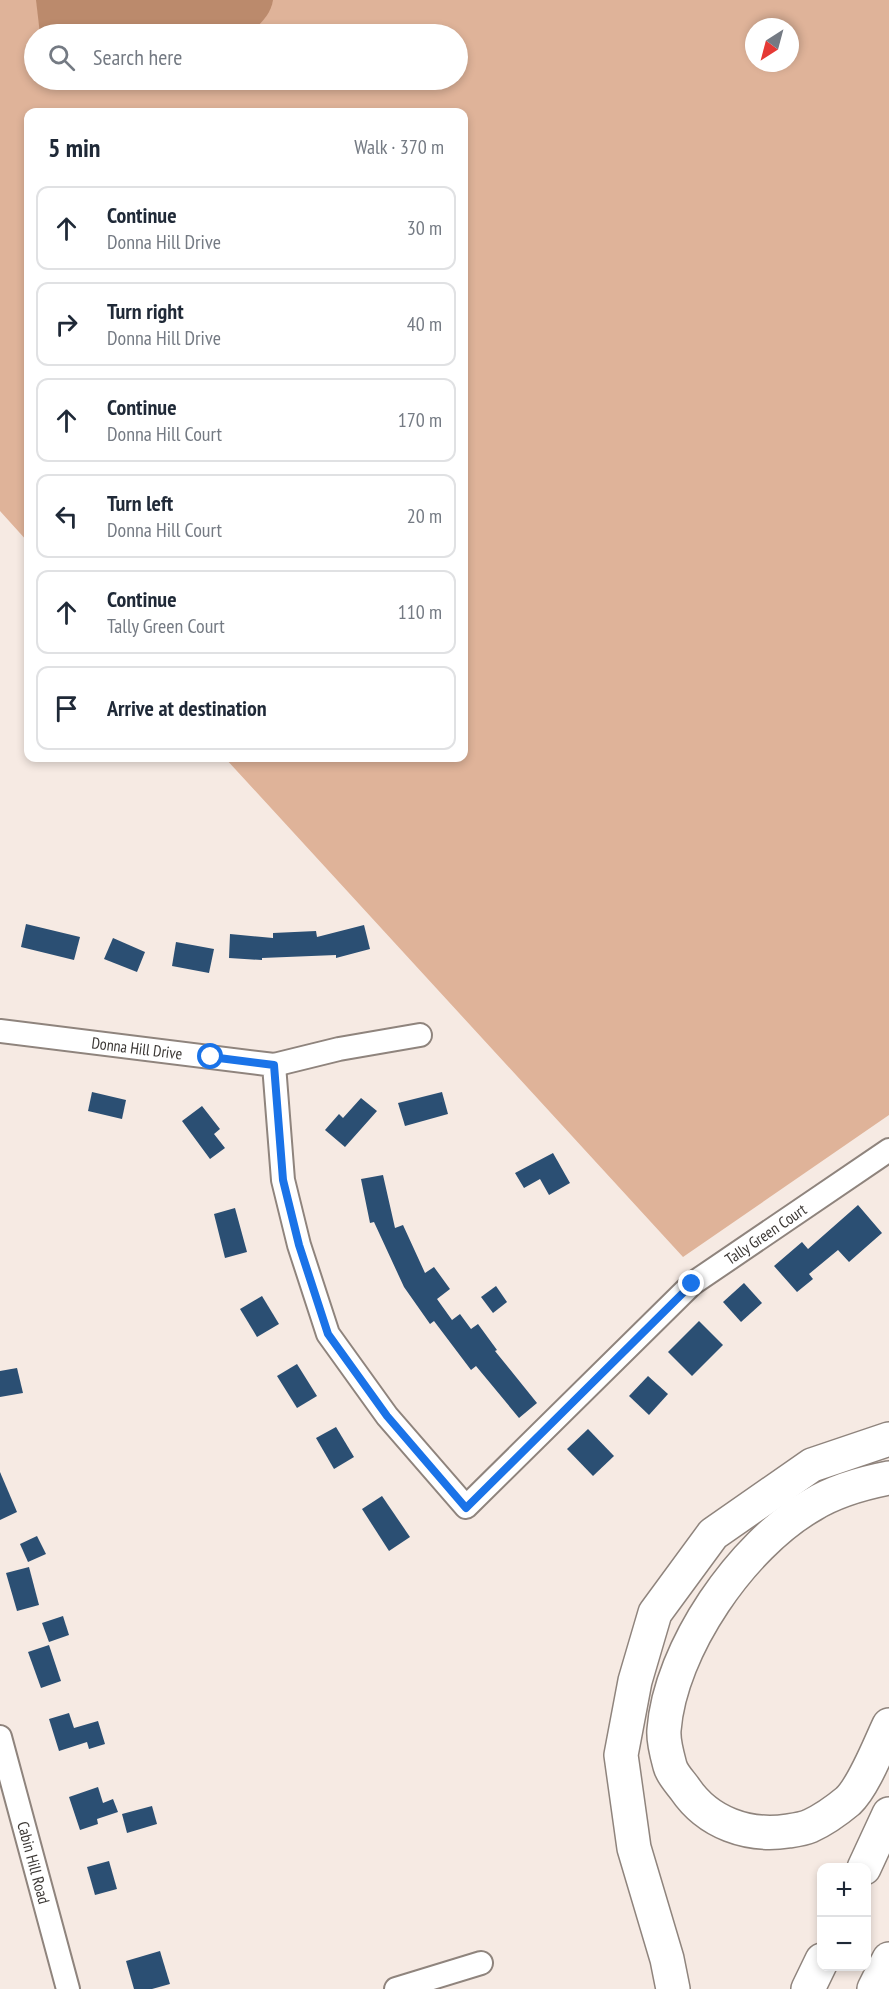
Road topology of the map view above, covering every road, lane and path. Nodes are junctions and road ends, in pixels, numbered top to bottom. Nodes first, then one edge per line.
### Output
1 (0, 1031) edge
2 (420, 1035) dead end
3 (274, 1065) junction
4 (889, 1150) edge
5 (889, 1439) edge
6 (889, 1479) edge
7 (889, 1725) edge
8 (0, 1737) edge
9 (889, 1814) edge
10 (866, 1863) edge
11 (889, 1959) edge
12 (481, 1963) dead end
13 (817, 1970) edge
14 (68, 1989) edge
15 (396, 1989) edge
16 (673, 1989) edge
17 (808, 1989) edge
18 (874, 1989) edge

1 - 3 street, Donna Hill Drive
2 - 3 street, Donna Hill Drive
3 - 4 street, Tally Green Court
5 - 16 highway
6 - 7 highway
8 - 14 street, Cabin Hill Road
9 - 10 highway
11 - 18 highway
12 - 15 street
13 - 17 highway

